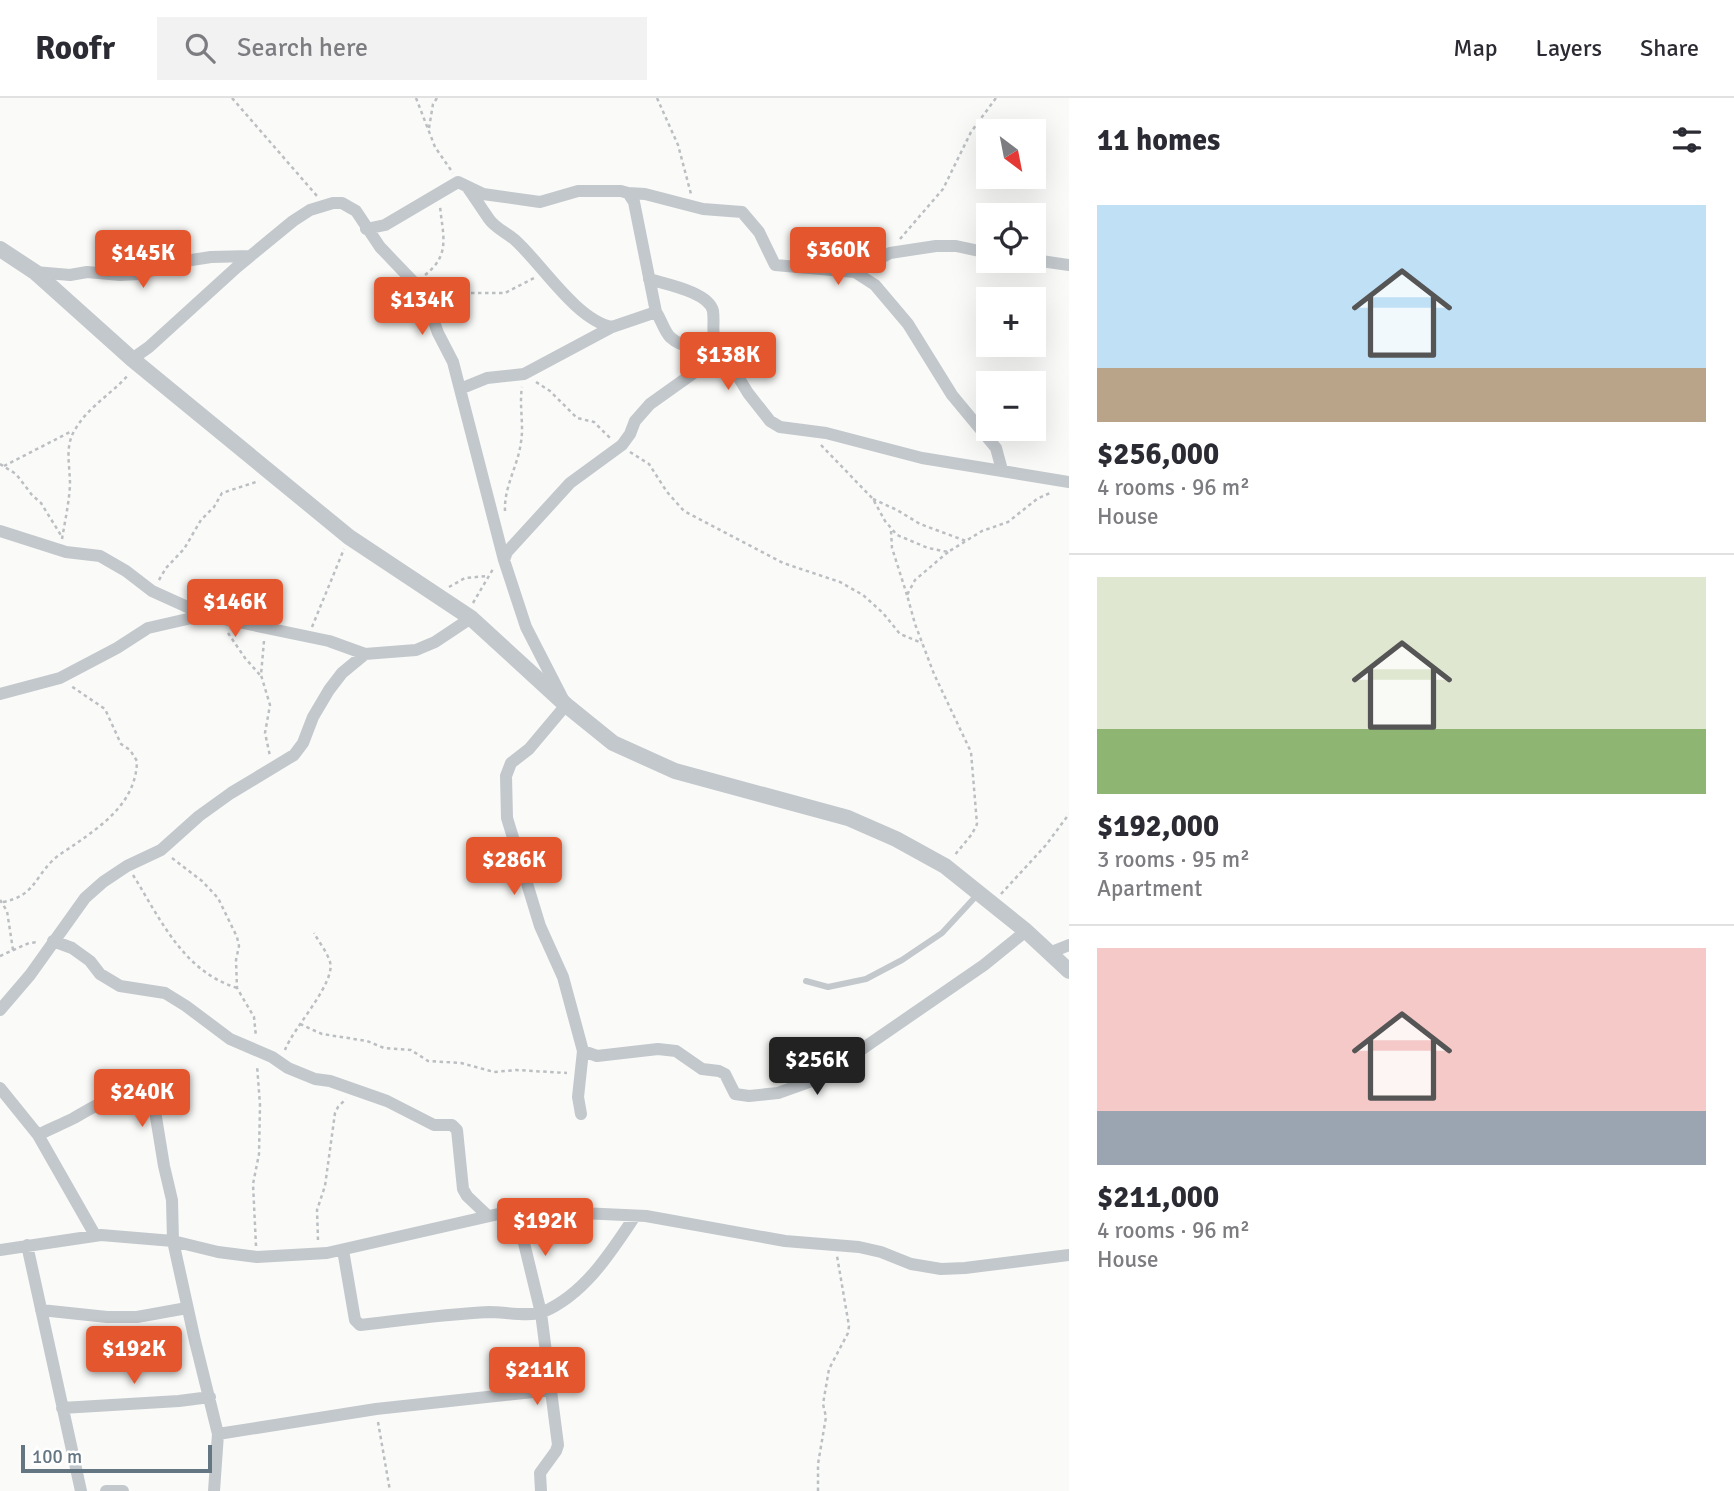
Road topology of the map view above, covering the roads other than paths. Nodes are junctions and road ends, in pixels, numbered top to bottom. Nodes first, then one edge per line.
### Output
1 (464, 185) junction
2 (628, 192) junction
3 (366, 229) junction
4 (0, 249) edge
5 (976, 250) edge
6 (250, 256) junction
7 (1046, 262) edge
8 (1069, 265) edge
9 (35, 272) junction
10 (855, 272) junction
11 (649, 279) junction
12 (656, 312) junction
13 (612, 327) junction
14 (721, 351) junction
15 (135, 361) junction
16 (460, 388) junction
17 (1002, 470) junction
18 (1064, 486) edge
19 (0, 531) edge
20 (504, 560) junction
21 (465, 616) junction
22 (212, 617) junction
23 (365, 654) junction
24 (0, 694) edge
25 (566, 705) junction
26 (985, 899) junction
27 (1026, 931) junction
28 (52, 942) junction
29 (1069, 945) edge
30 (1049, 953) junction
31 (1069, 971) edge
32 (806, 981) dead end
33 (0, 1010) edge
34 (583, 1052) junction
35 (0, 1088) edge
36 (582, 1114) dead end
37 (38, 1135) junction
38 (516, 1210) junction
39 (488, 1216) junction
40 (635, 1216) junction
41 (95, 1235) junction
42 (173, 1241) junction
43 (27, 1245) junction
44 (0, 1250) edge
45 (343, 1250) junction
46 (1069, 1255) edge
47 (187, 1308) junction
48 (41, 1310) junction
49 (541, 1313) junction
50 (552, 1390) junction
51 (210, 1396) junction
52 (62, 1408) junction
53 (218, 1434) junction
54 (81, 1491) edge
55 (106, 1491) edge
56 (123, 1491) edge
57 (214, 1491) edge
58 (541, 1491) edge

1 - 2 street
1 - 3 street
1 - 13 street
2 - 10 street
2 - 11 street
3 - 6 street
3 - 16 street
4 - 9 street
5 - 10 street
6 - 9 street
6 - 15 street
7 - 8 street
9 - 15 street
10 - 17 street
11 - 12 street
11 - 14 street
12 - 13 street
12 - 14 street
13 - 16 street
14 - 17 street
14 - 20 street
15 - 21 street
16 - 20 street
17 - 18 street
19 - 22 street
20 - 25 street
21 - 23 street
21 - 25 street
22 - 23 street
22 - 24 street
23 - 28 street
25 - 26 street
25 - 34 street
26 - 27 street
26 - 32 lane
27 - 30 street
27 - 34 street
28 - 33 street
28 - 39 street
29 - 30 street
30 - 31 street
34 - 36 street
35 - 37 street
37 - 41 street
37 - 42 street
38 - 39 street
38 - 40 street
38 - 49 street
39 - 45 street
40 - 46 street
40 - 49 street
41 - 42 street
41 - 43 street
42 - 45 street
42 - 47 street
43 - 44 street
43 - 48 street
45 - 49 street
47 - 48 street
47 - 51 street
48 - 52 street
49 - 50 street
50 - 53 street
50 - 58 street
51 - 52 street
51 - 53 street
52 - 54 street
53 - 57 street
55 - 56 street

